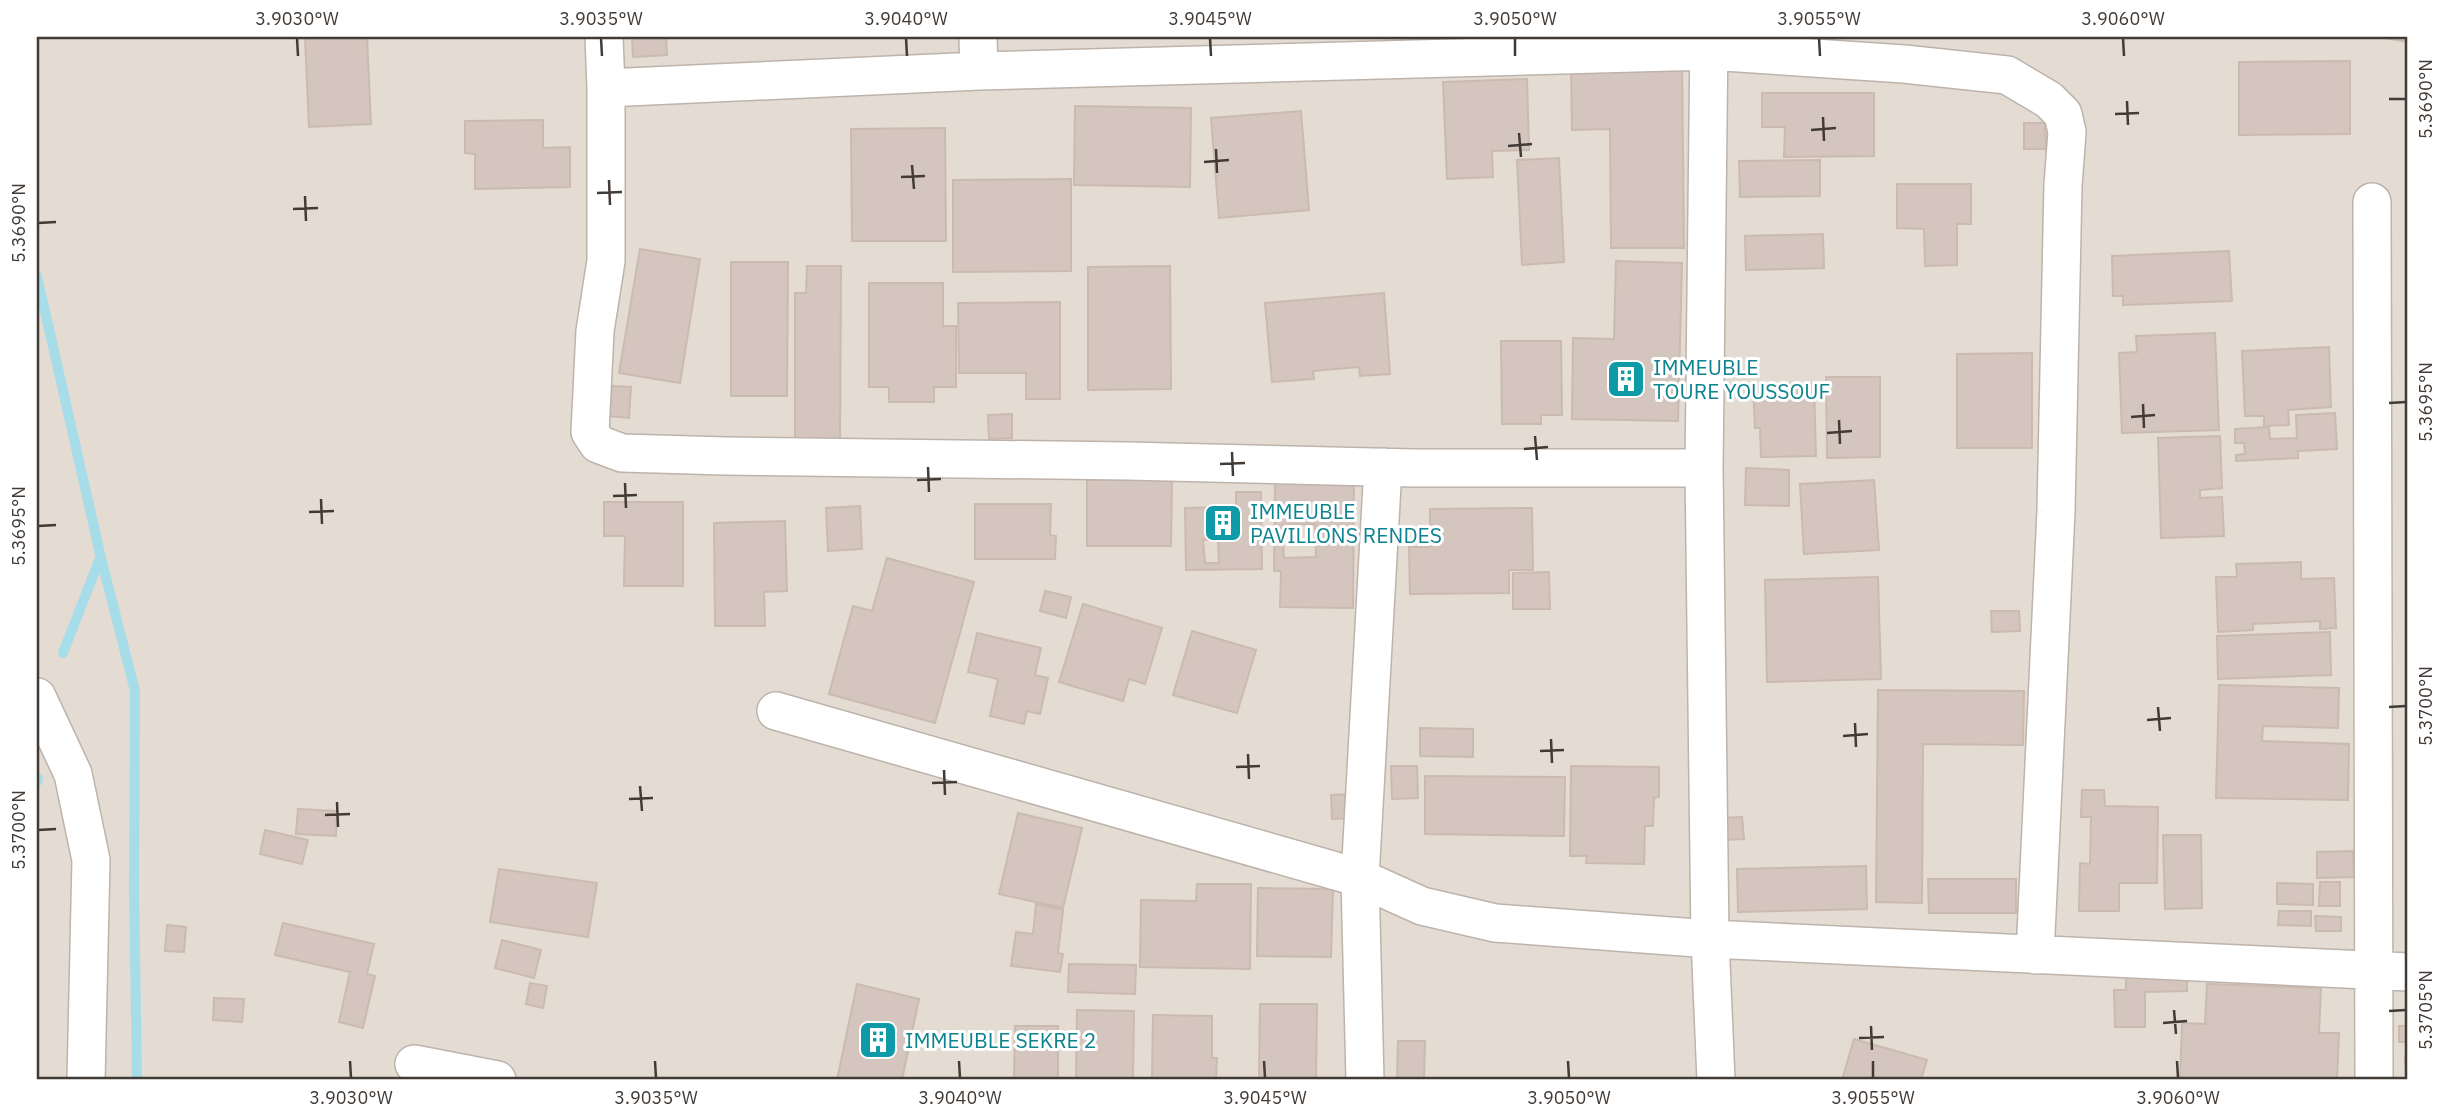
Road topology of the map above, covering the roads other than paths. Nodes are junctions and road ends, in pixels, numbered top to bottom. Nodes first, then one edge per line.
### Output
1 (604, 37) edge
2 (1709, 44) edge
3 (979, 54) edge
4 (606, 88) junction
5 (2372, 202) dead end
6 (1383, 467) junction
7 (1704, 468) junction
8 (37, 697) edge
9 (776, 711) dead end
10 (1360, 878) junction
11 (1710, 939) junction
12 (2035, 955) junction
13 (2391, 972) edge
14 (414, 1064) dead end
15 (86, 1080) edge
16 (497, 1080) edge
17 (1365, 1080) edge
18 (1716, 1080) edge
19 (2374, 1080) edge

1 - 4 street
2 - 3 street
2 - 7 street
2 - 12 street
3 - 4 street
4 - 6 street
5 - 13 street
6 - 7 street
6 - 10 street
7 - 11 street
8 - 15 street
9 - 10 street
10 - 11 street
10 - 17 street
11 - 12 street
11 - 18 street
12 - 13 street
13 - 19 street
14 - 16 street

